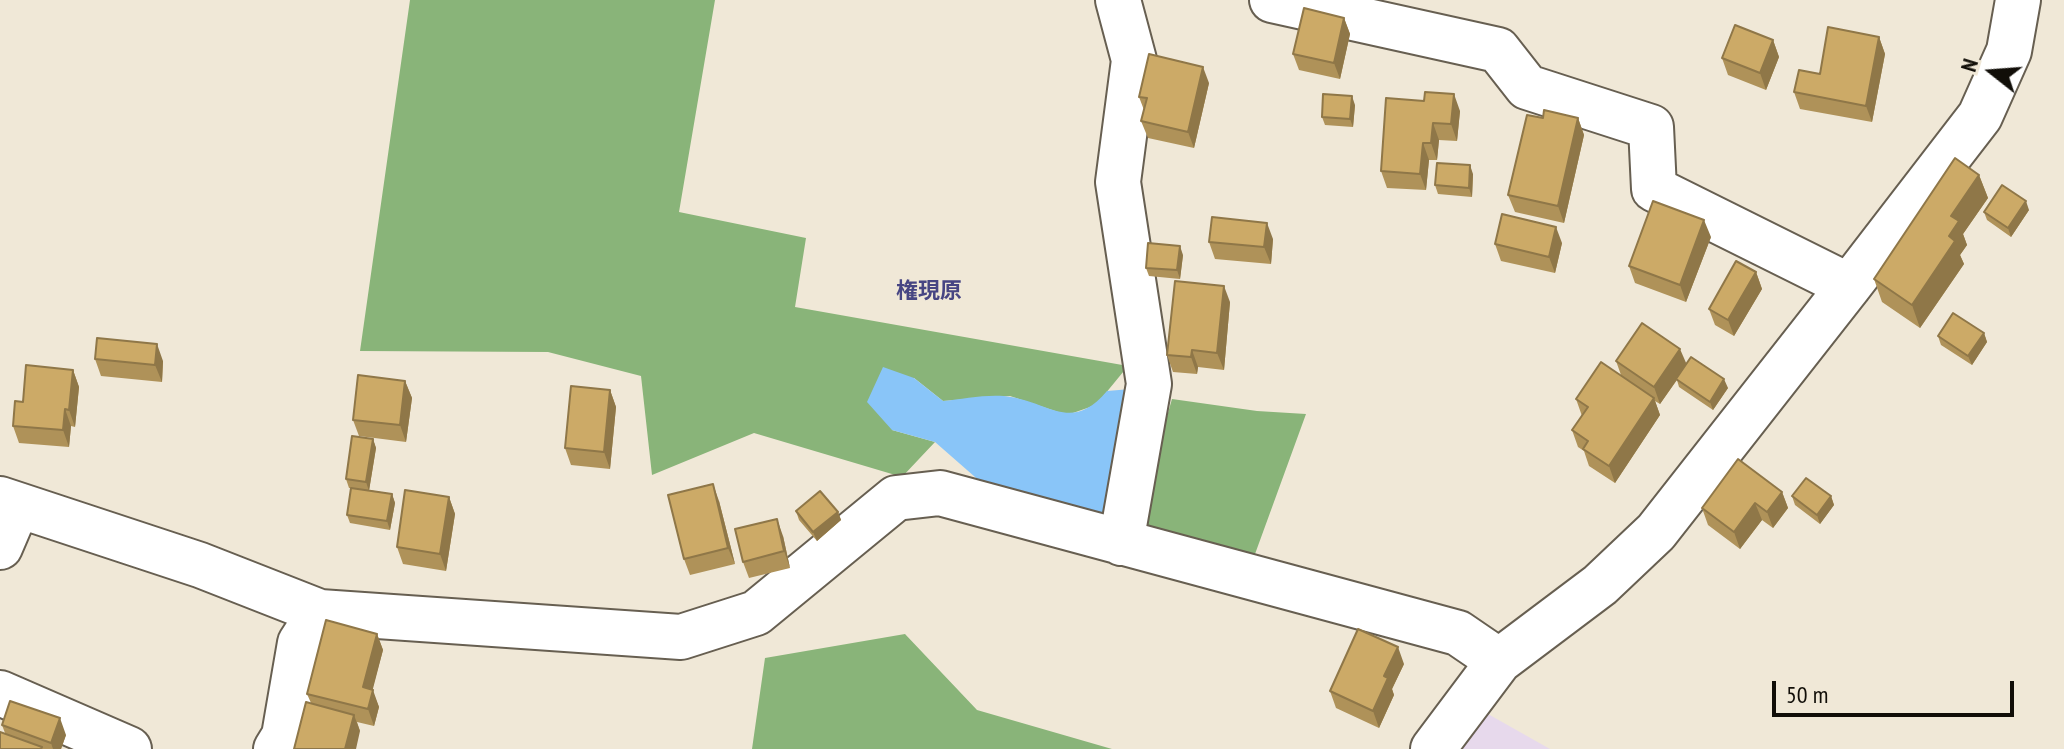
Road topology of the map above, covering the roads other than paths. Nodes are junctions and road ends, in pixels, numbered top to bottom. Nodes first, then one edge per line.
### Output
1 (1118, 0) edge
2 (1272, 0) edge
3 (2018, 0) edge
4 (1849, 286) junction
5 (9, 502) edge
6 (1121, 543) junction
7 (0, 547) edge
8 (320, 612) junction
9 (1499, 661) junction
10 (0, 693) edge
11 (129, 749) edge
12 (276, 749) edge
13 (1433, 749) edge

1 - 6 street
2 - 4 street
3 - 4 street
4 - 9 street
5 - 7 street
5 - 8 street
6 - 8 street
6 - 9 street
8 - 12 street
9 - 13 street
10 - 11 street

